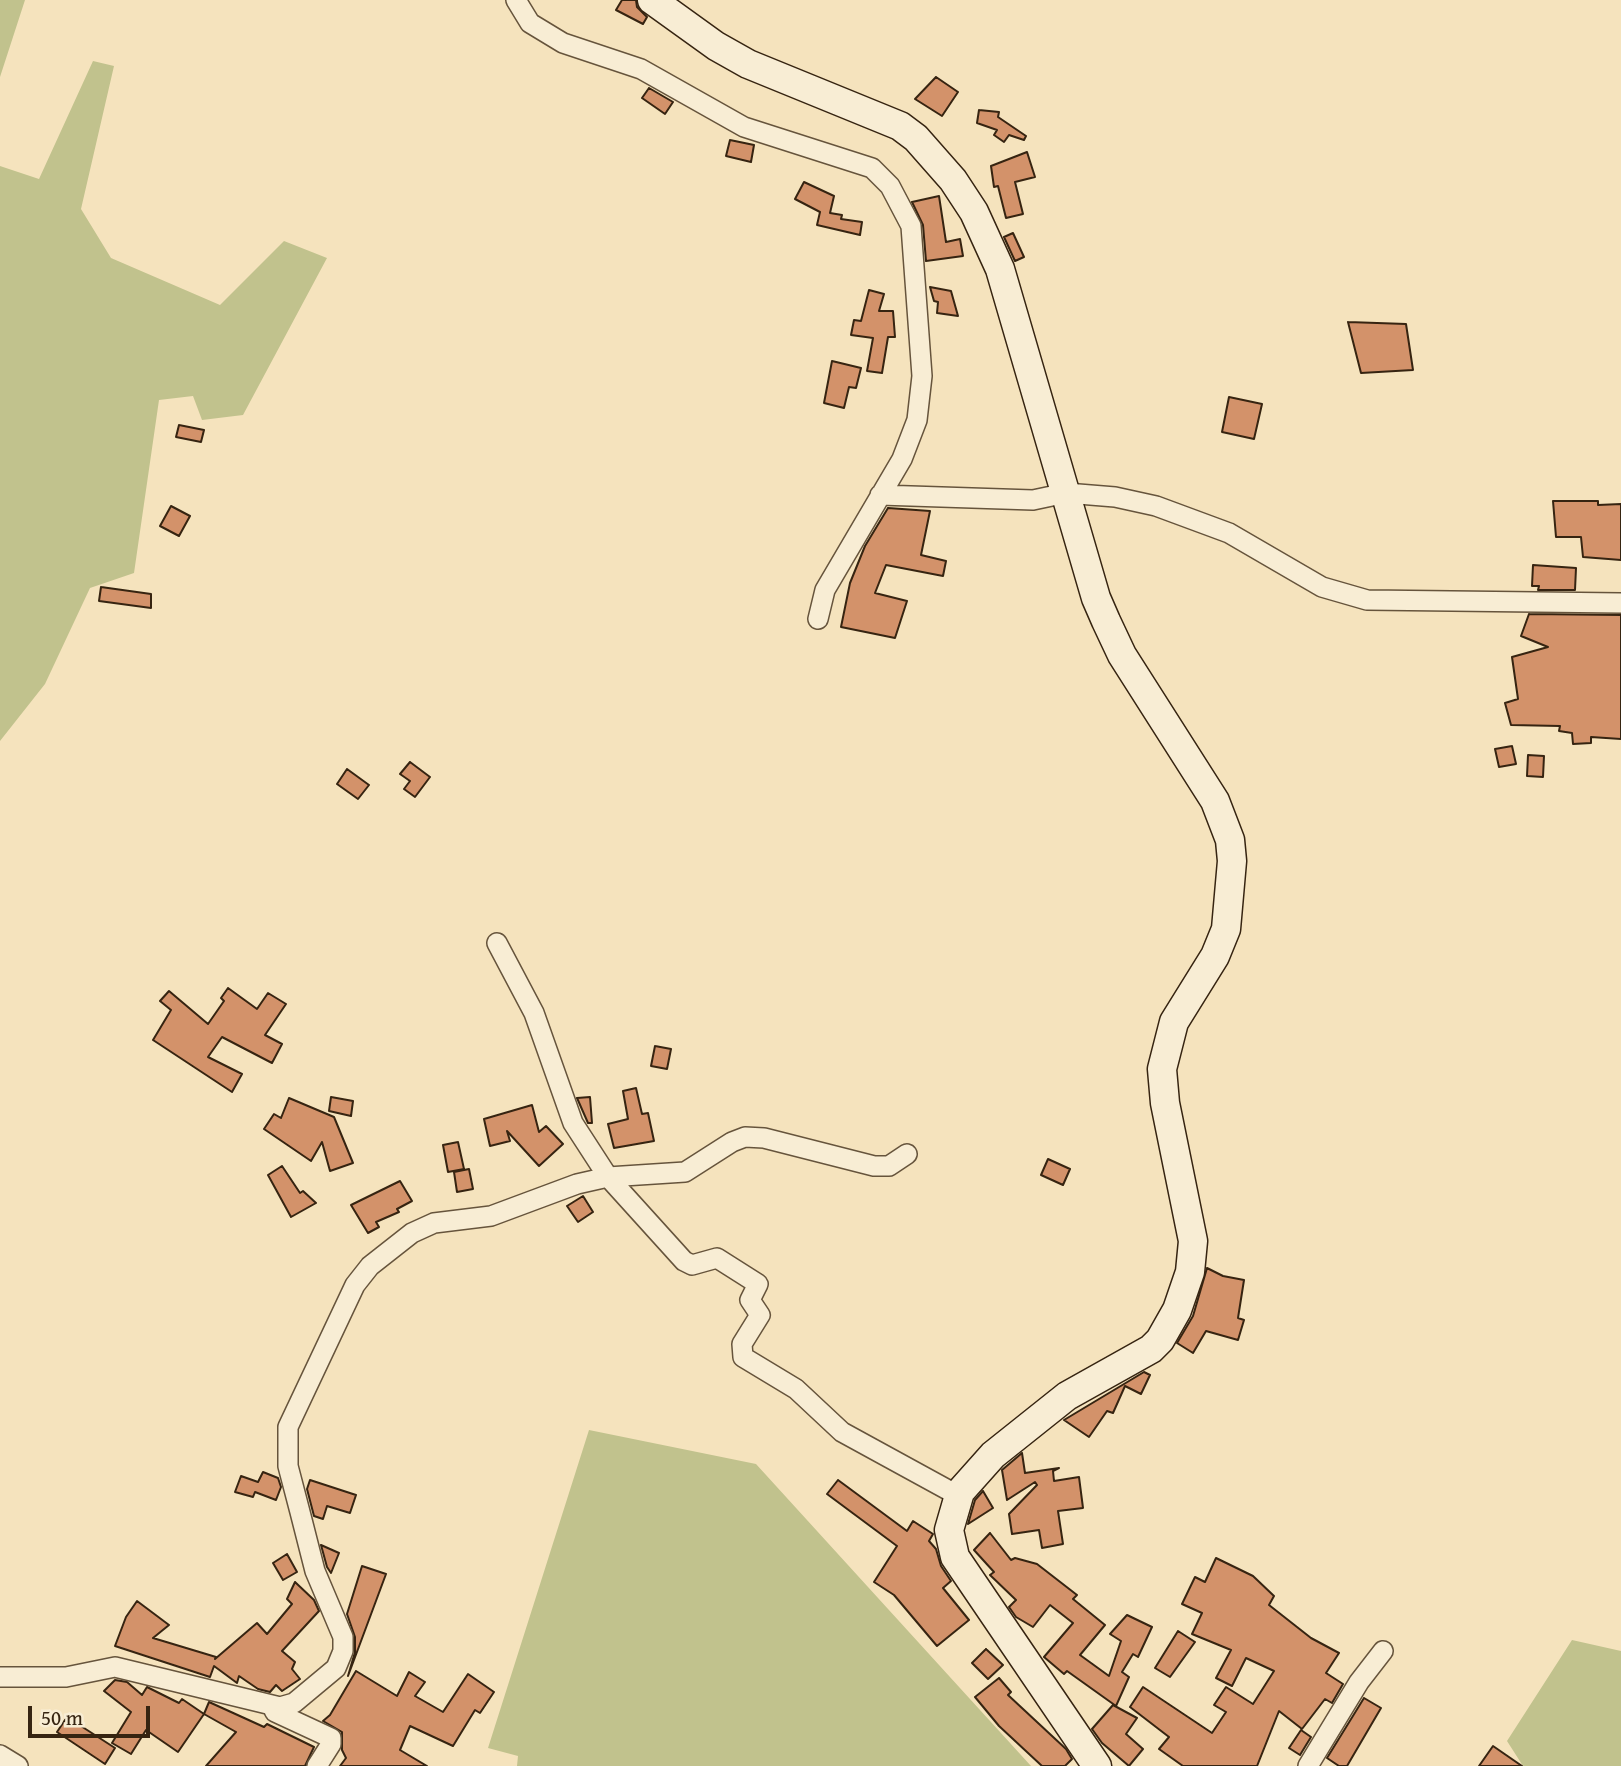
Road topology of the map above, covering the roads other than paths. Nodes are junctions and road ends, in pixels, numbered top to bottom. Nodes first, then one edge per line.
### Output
1 (652, 0) edge
2 (514, 1) edge
3 (1066, 493) junction
4 (880, 495) junction
5 (1621, 603) edge
6 (818, 619) dead end
7 (497, 943) dead end
8 (907, 1154) dead end
9 (608, 1177) junction
10 (959, 1496) junction
11 (1383, 1651) dead end
12 (0, 1677) edge
13 (272, 1706) junction
14 (0, 1755) edge
15 (18, 1766) edge
16 (317, 1766) edge
17 (1097, 1766) edge
18 (1308, 1766) edge

1 - 3 street
2 - 4 street
3 - 4 street
3 - 5 street
3 - 10 street
4 - 6 street
7 - 9 street
8 - 9 street
9 - 10 street
9 - 13 street
10 - 17 street
11 - 18 street
12 - 13 street
13 - 16 street
14 - 15 street

